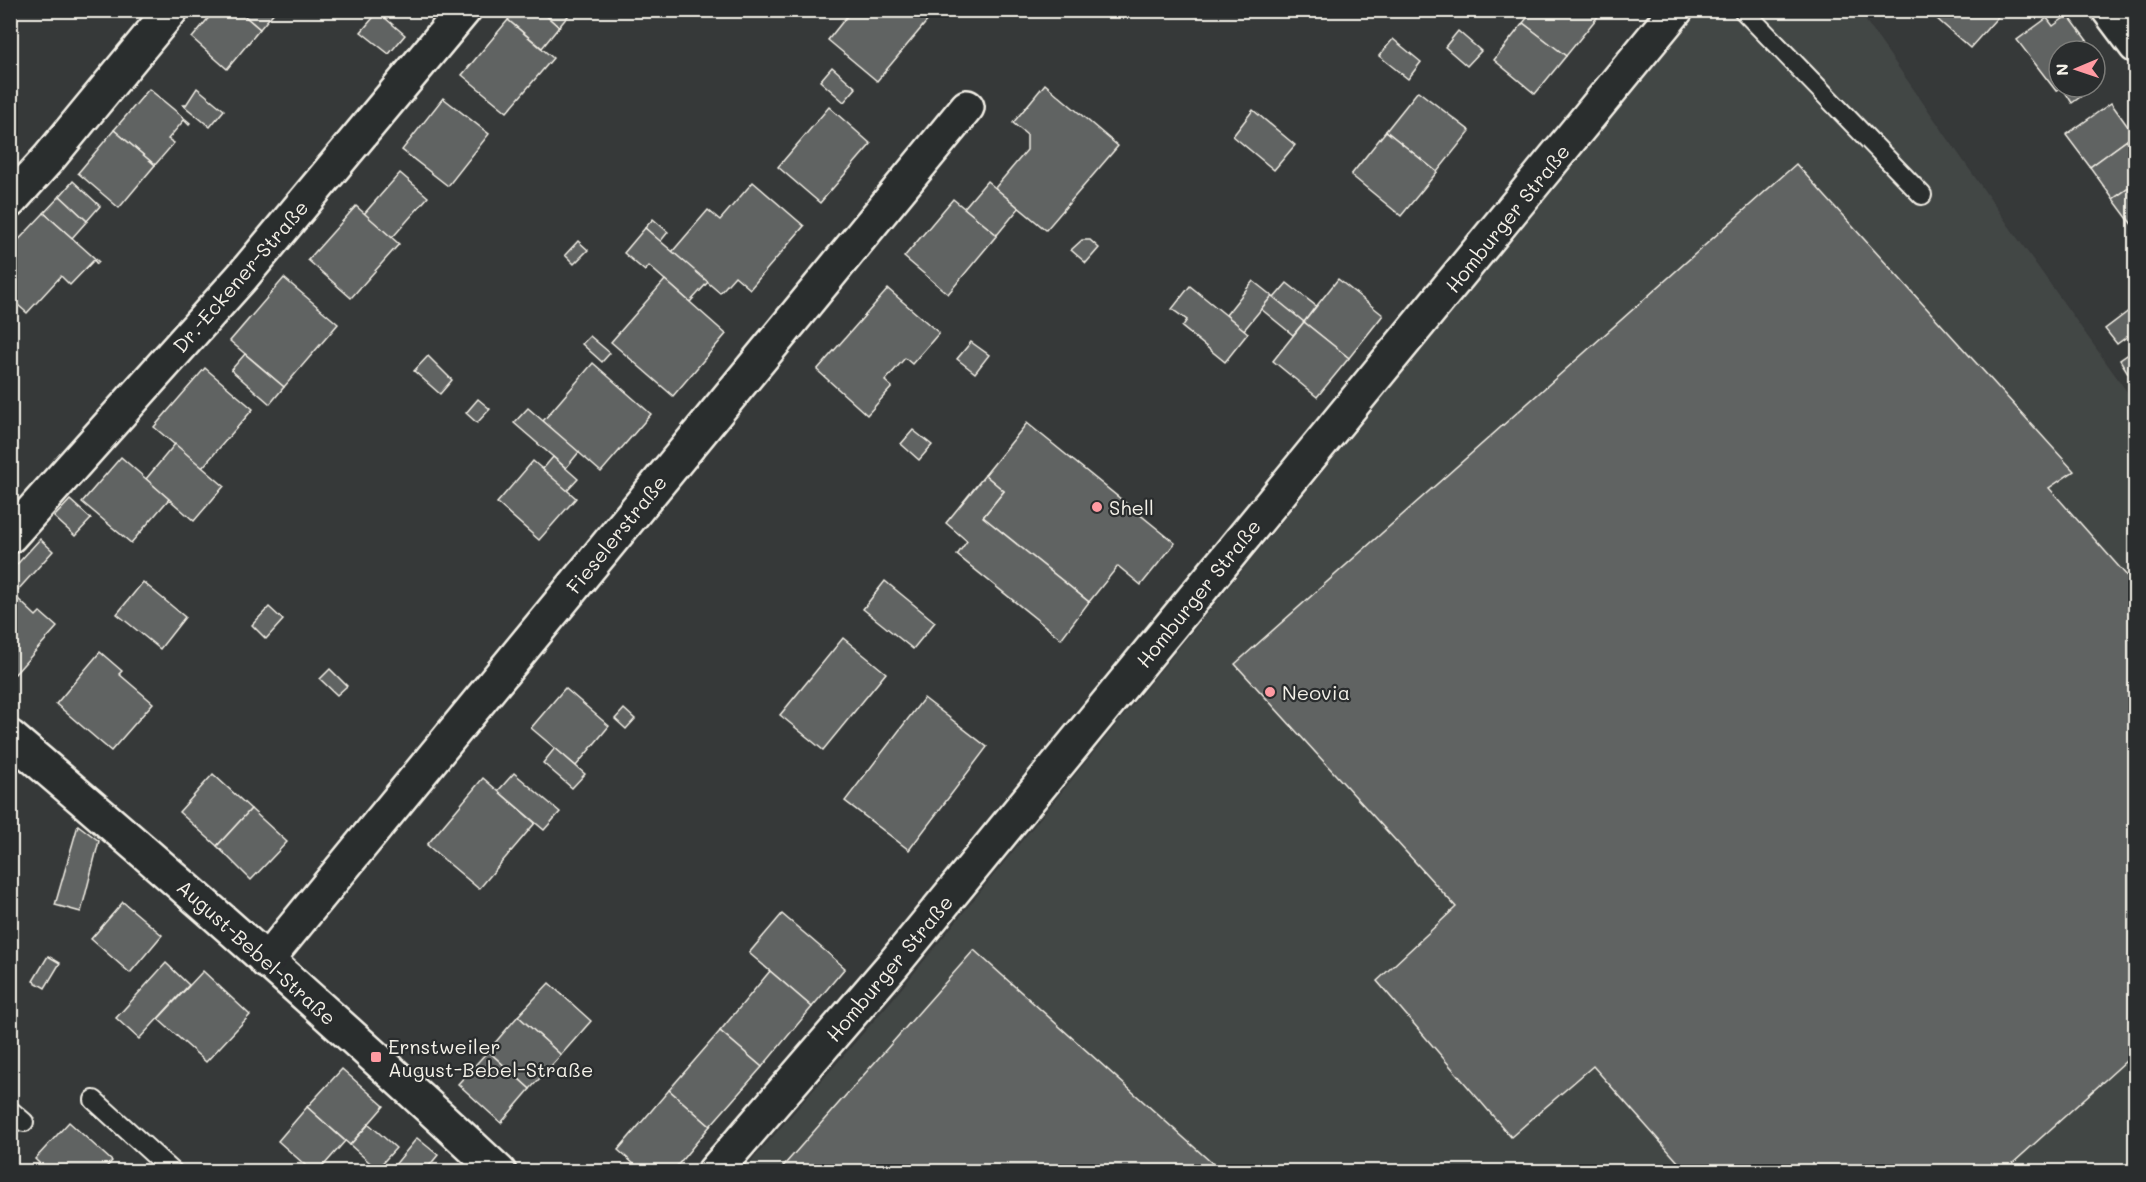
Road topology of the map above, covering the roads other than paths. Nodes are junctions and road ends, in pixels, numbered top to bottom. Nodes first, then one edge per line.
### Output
1 (171, 10) edge
2 (464, 10) edge
3 (1676, 10) edge
4 (1743, 10) edge
5 (2109, 10) edge
6 (2136, 46) edge
7 (967, 107) dead end
8 (1922, 195) dead end
9 (10, 201) edge
10 (10, 536) edge
11 (10, 737) edge
12 (266, 961) junction
13 (94, 1100) dead end
14 (173, 1172) edge
15 (499, 1172) edge
16 (714, 1172) edge

1 - 9 street
2 - 10 street, Dr.-Eckener-Straße
3 - 16 street, Homburger Straße
4 - 8 lane
5 - 6 street
7 - 12 street, Fieselerstraße
11 - 12 street, August-Bebel-Straße
12 - 15 street, August-Bebel-Straße
13 - 14 lane

